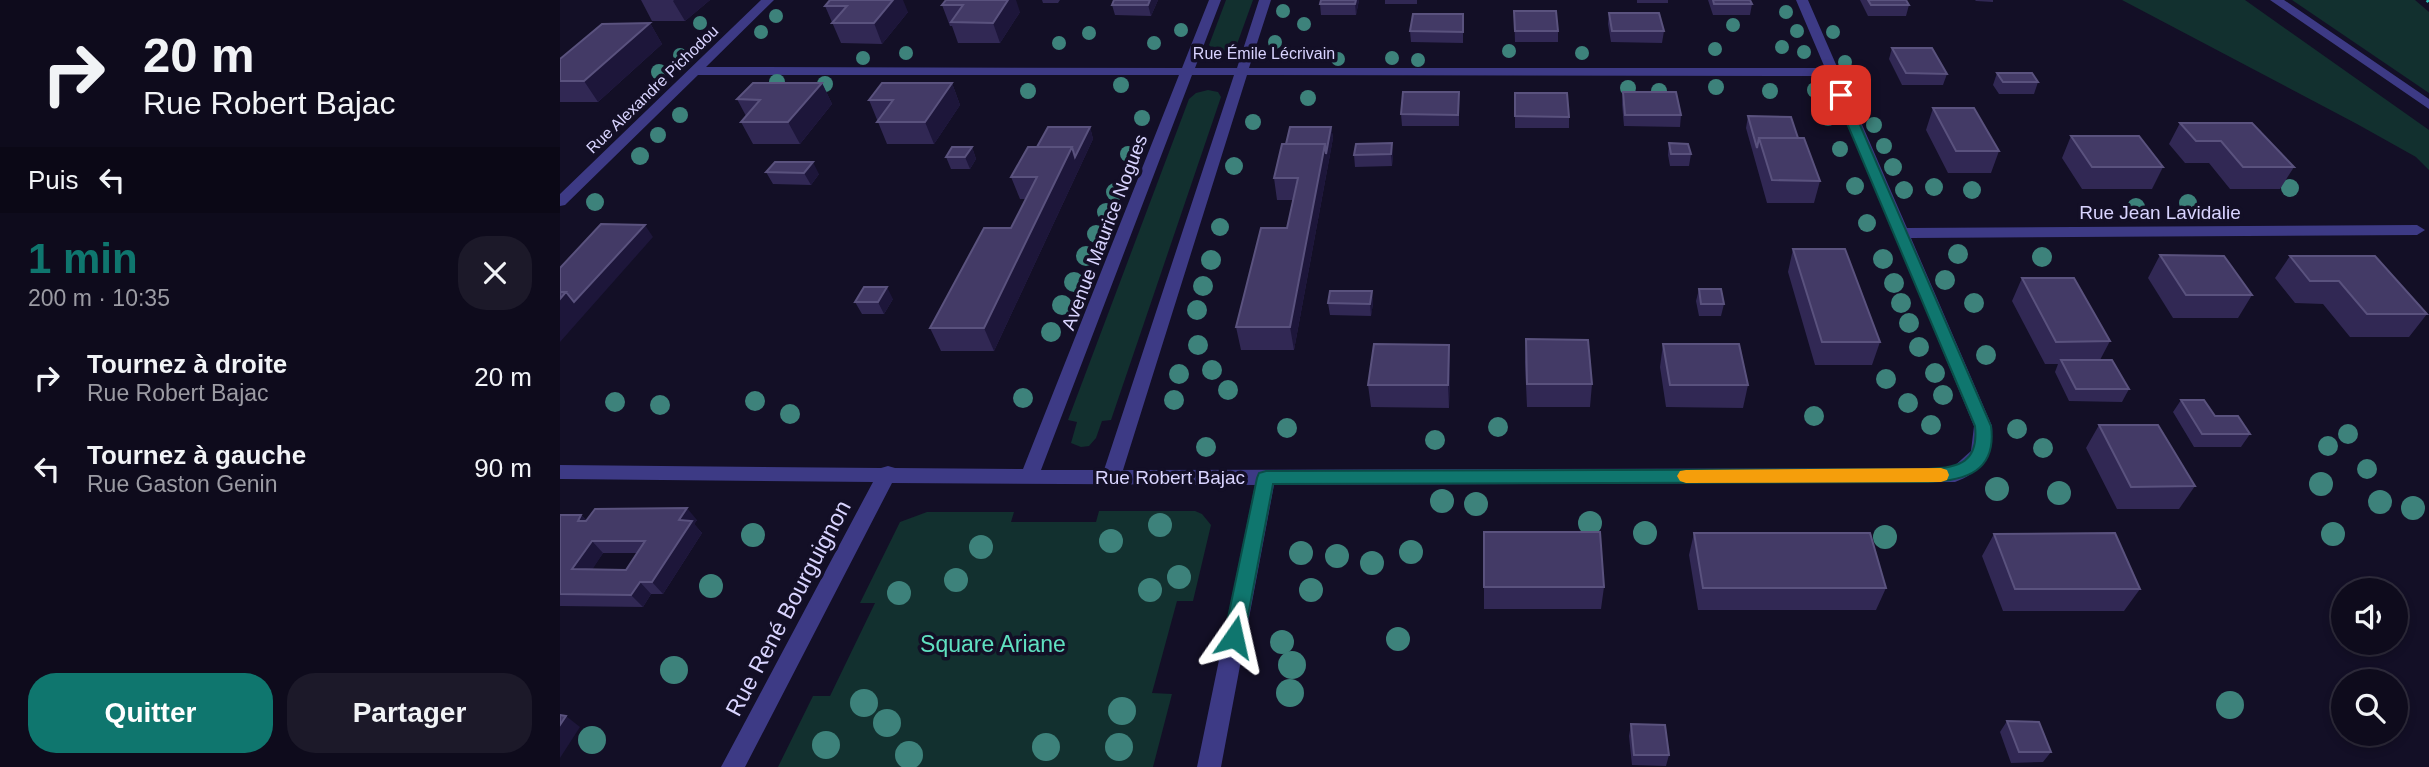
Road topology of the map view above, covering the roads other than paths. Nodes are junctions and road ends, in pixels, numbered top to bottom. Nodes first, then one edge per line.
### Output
1 (768, 0) edge
2 (1215, 0) edge
3 (1265, 0) edge
4 (1801, 0) edge
5 (2276, 0) edge
6 (1242, 70) junction
7 (697, 71) junction
8 (1186, 71) junction
9 (1831, 72) junction
10 (2429, 105) edge
11 (560, 202) edge
12 (2417, 230) dead end
13 (1903, 233) junction
14 (560, 472) edge
15 (888, 473) junction
16 (1029, 477) junction
17 (1111, 477) junction
18 (1266, 478) junction
19 (733, 767) edge
20 (1209, 767) edge

1 - 7 street, Rue Alexandre Pichodou
2 - 8 street, Avenue Maurice Nogues
3 - 6 street
4 - 9 street
5 - 10 street
6 - 8 street, Rue Émile Lécrivain
6 - 9 street, Rue Émile Lécrivain
6 - 17 street
7 - 8 street, Rue Émile Lécrivain
7 - 11 street, Rue Alexandre Pichodou
8 - 16 street, Avenue Maurice Nogues
9 - 13 street
12 - 13 street, Rue Jean Lavidalie
13 - 18 street, Rue Robert Bajac
14 - 15 street, Rue Robert Bajac
15 - 16 street, Rue Robert Bajac
15 - 19 street, Rue René Bourguignon
16 - 17 street, Rue Robert Bajac
17 - 18 street, Rue Robert Bajac
18 - 20 street

